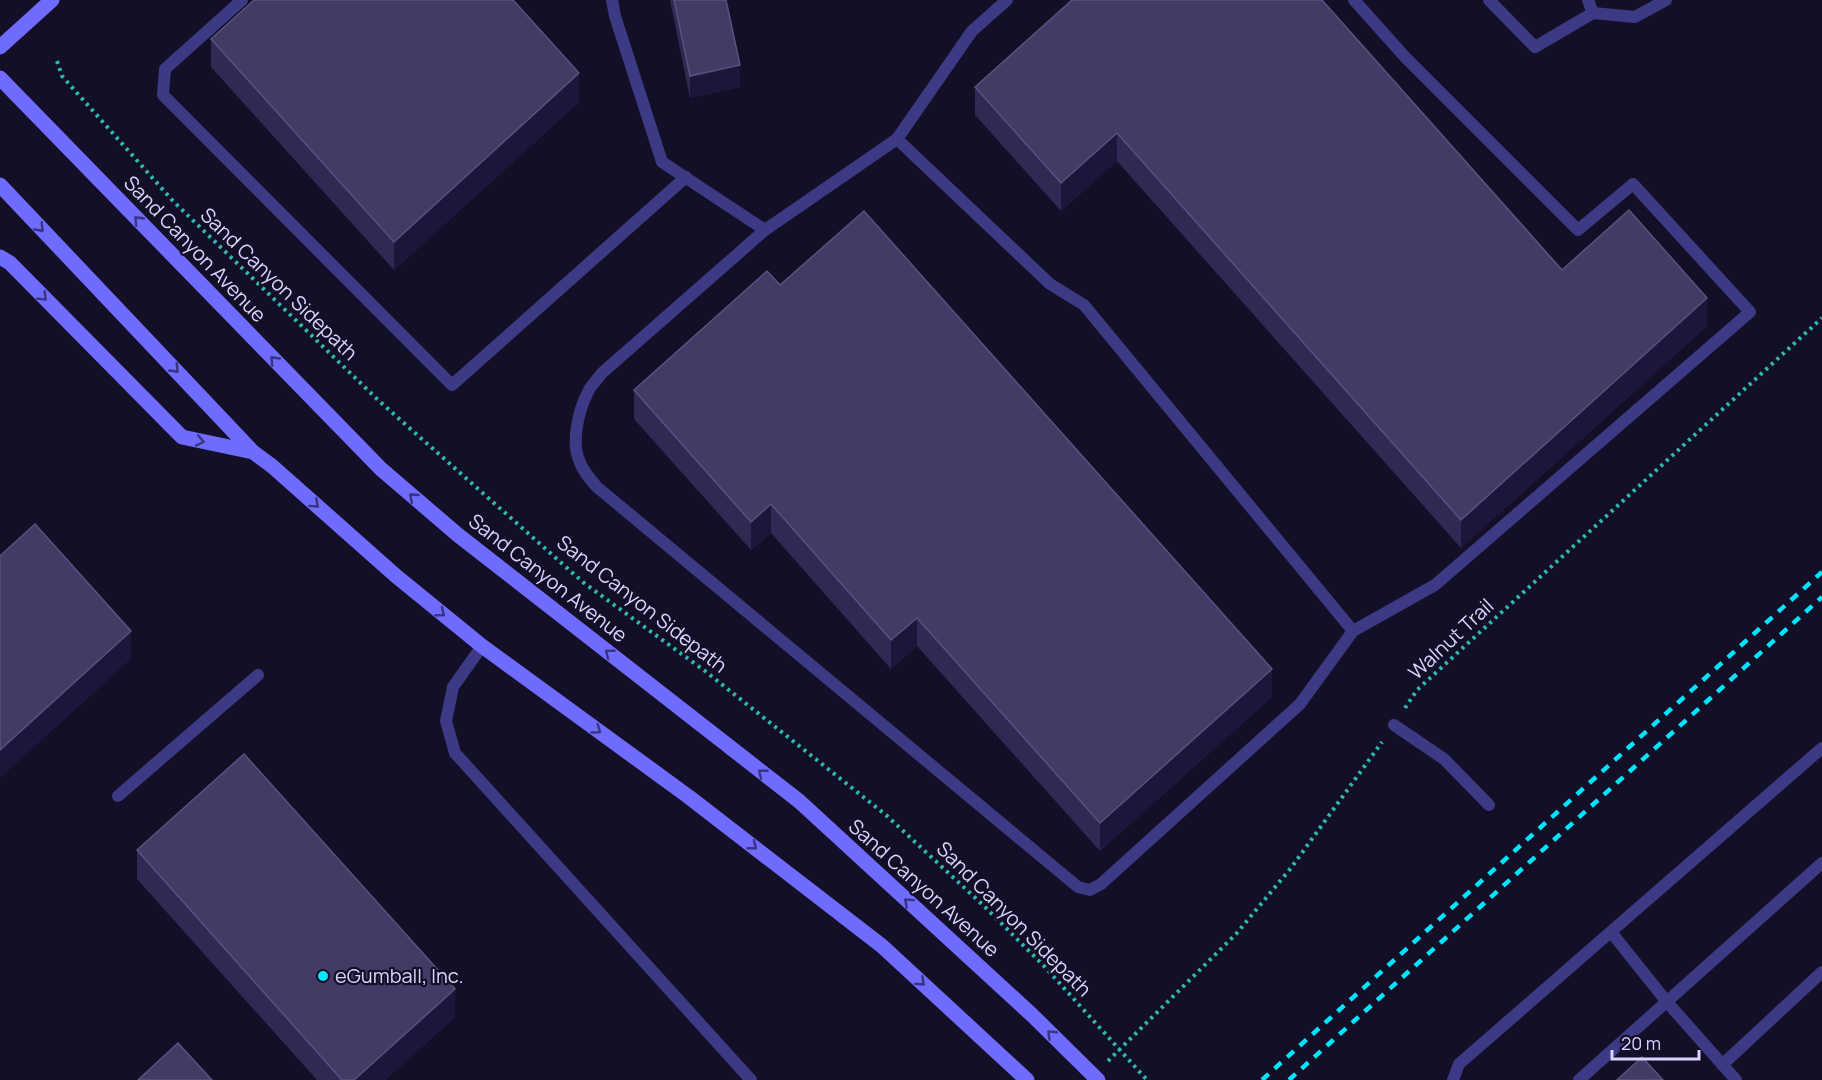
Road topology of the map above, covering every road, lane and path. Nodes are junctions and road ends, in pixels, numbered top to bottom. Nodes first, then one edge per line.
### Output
1 (52, 0) edge
2 (242, 0) edge
3 (612, 0) edge
4 (1007, 0) edge
5 (1354, 0) edge
6 (1489, 0) edge
7 (1588, 0) edge
8 (1666, 0) edge
9 (1593, 13) junction
10 (0, 47) edge
11 (57, 61) dead end
12 (0, 78) edge
13 (897, 139) junction
14 (686, 177) junction
15 (0, 185) edge
16 (765, 230) junction
17 (0, 257) edge
18 (1822, 318) edge
19 (253, 452) junction
20 (1353, 631) junction
21 (482, 646) junction
22 (258, 675) dead end
23 (1394, 725) junction
24 (1822, 748) edge
25 (118, 796) dead end
26 (1489, 805) dead end
27 (1822, 863) edge
28 (1611, 932) junction
29 (1822, 972) edge
30 (1667, 1002) junction
31 (1120, 1048) junction
32 (1722, 1065) junction
33 (751, 1080) edge
34 (1027, 1080) edge
35 (1098, 1080) edge
36 (1147, 1080) edge
37 (1453, 1080) edge
38 (1579, 1080) edge
39 (1736, 1080) edge

1 - 10 main road
2 - 14 lane
3 - 14 lane
4 - 13 lane
5 - 20 lane
6 - 9 lane
7 - 9 lane
8 - 9 lane
11 - 31 path, Sand Canyon Sidepath
35 -> 12 main road, Sand Canyon Avenue
13 - 16 lane
13 - 20 lane
14 - 16 lane
15 -> 19 main road
16 - 20 lane
17 -> 19 main road
18 - 23 path, Walnut Trail
19 -> 21 main road
21 - 33 lane
21 -> 34 main road
22 - 25 lane
23 - 26 lane
23 - 31 path, Walnut Trail
24 - 28 lane
27 - 30 lane
28 - 30 lane
28 - 37 lane
29 - 32 lane
30 - 32 lane
30 - 38 lane
31 - 36 path, Sand Canyon Sidepath
32 - 39 lane

